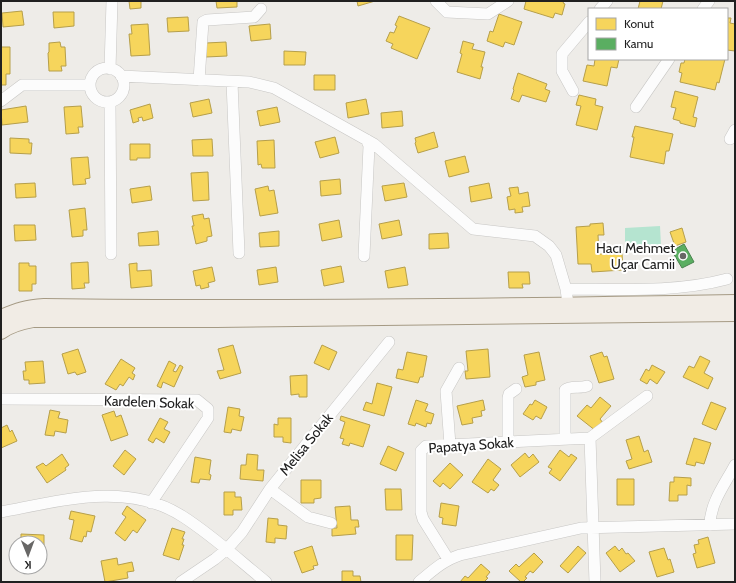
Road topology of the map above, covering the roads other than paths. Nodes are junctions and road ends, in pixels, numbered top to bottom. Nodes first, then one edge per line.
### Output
1 (112, 1) edge
2 (436, 1) edge
3 (508, 1) edge
4 (261, 9) dead end
5 (588, 23) edge
6 (668, 60) edge
7 (110, 69) junction
8 (121, 76) junction
9 (199, 80) junction
10 (232, 82) junction
11 (90, 85) junction
12 (573, 91) dead end
13 (1, 101) edge
14 (110, 102) junction
15 (636, 106) dead end
16 (367, 140) junction
17 (112, 254) dead end
18 (239, 254) dead end
19 (364, 256) dead end
20 (727, 279) dead end
21 (566, 289) junction
22 (735, 302) edge
23 (568, 304) junction
24 (30, 314) junction
25 (735, 314) edge
26 (1, 317) edge
27 (1, 332) edge
28 (389, 342) dead end
29 (459, 368) dead end
30 (587, 386) dead end
31 (516, 389) dead end
32 (647, 396) dead end
33 (1, 399) edge
34 (590, 438) junction
35 (565, 439) junction
36 (508, 442) junction
37 (450, 445) junction
38 (735, 465) edge
39 (270, 489) junction
40 (152, 503) junction
41 (1, 512) edge
42 (331, 523) dead end
43 (735, 524) edge
44 (710, 525) junction
45 (592, 527) junction
46 (226, 549) junction
47 (448, 559) junction
48 (181, 582) edge
49 (266, 582) edge
50 (420, 582) edge
51 (595, 582) edge

1 - 7 street
2 - 3 street
4 - 9 street
5 - 12 street
6 - 15 street
7 - 8 street
7 - 11 street
8 - 9 street
8 - 14 street
9 - 10 street
10 - 16 street
10 - 18 street
11 - 13 street
11 - 14 street
14 - 17 street
16 - 19 street
16 - 21 street
20 - 21 street
21 - 23 street
22 - 23 main road
23 - 24 main road
24 - 25 main road
24 - 26 main road
24 - 27 main road
28 - 39 street, Melisa Sokak
29 - 37 street
30 - 35 street
31 - 36 street
32 - 34 street
33 - 40 street, Kardelen Sokak
34 - 35 street, Papatya Sokak
34 - 45 street
35 - 36 street, Papatya Sokak
36 - 37 street, Papatya Sokak
37 - 47 street, Papatya Sokak
38 - 44 street
39 - 42 street
39 - 46 street, Melisa Sokak
40 - 41 street
40 - 46 street
43 - 44 street
44 - 45 street
45 - 47 street
45 - 51 street
46 - 48 street, Melisa Sokak
46 - 49 street
47 - 50 street

